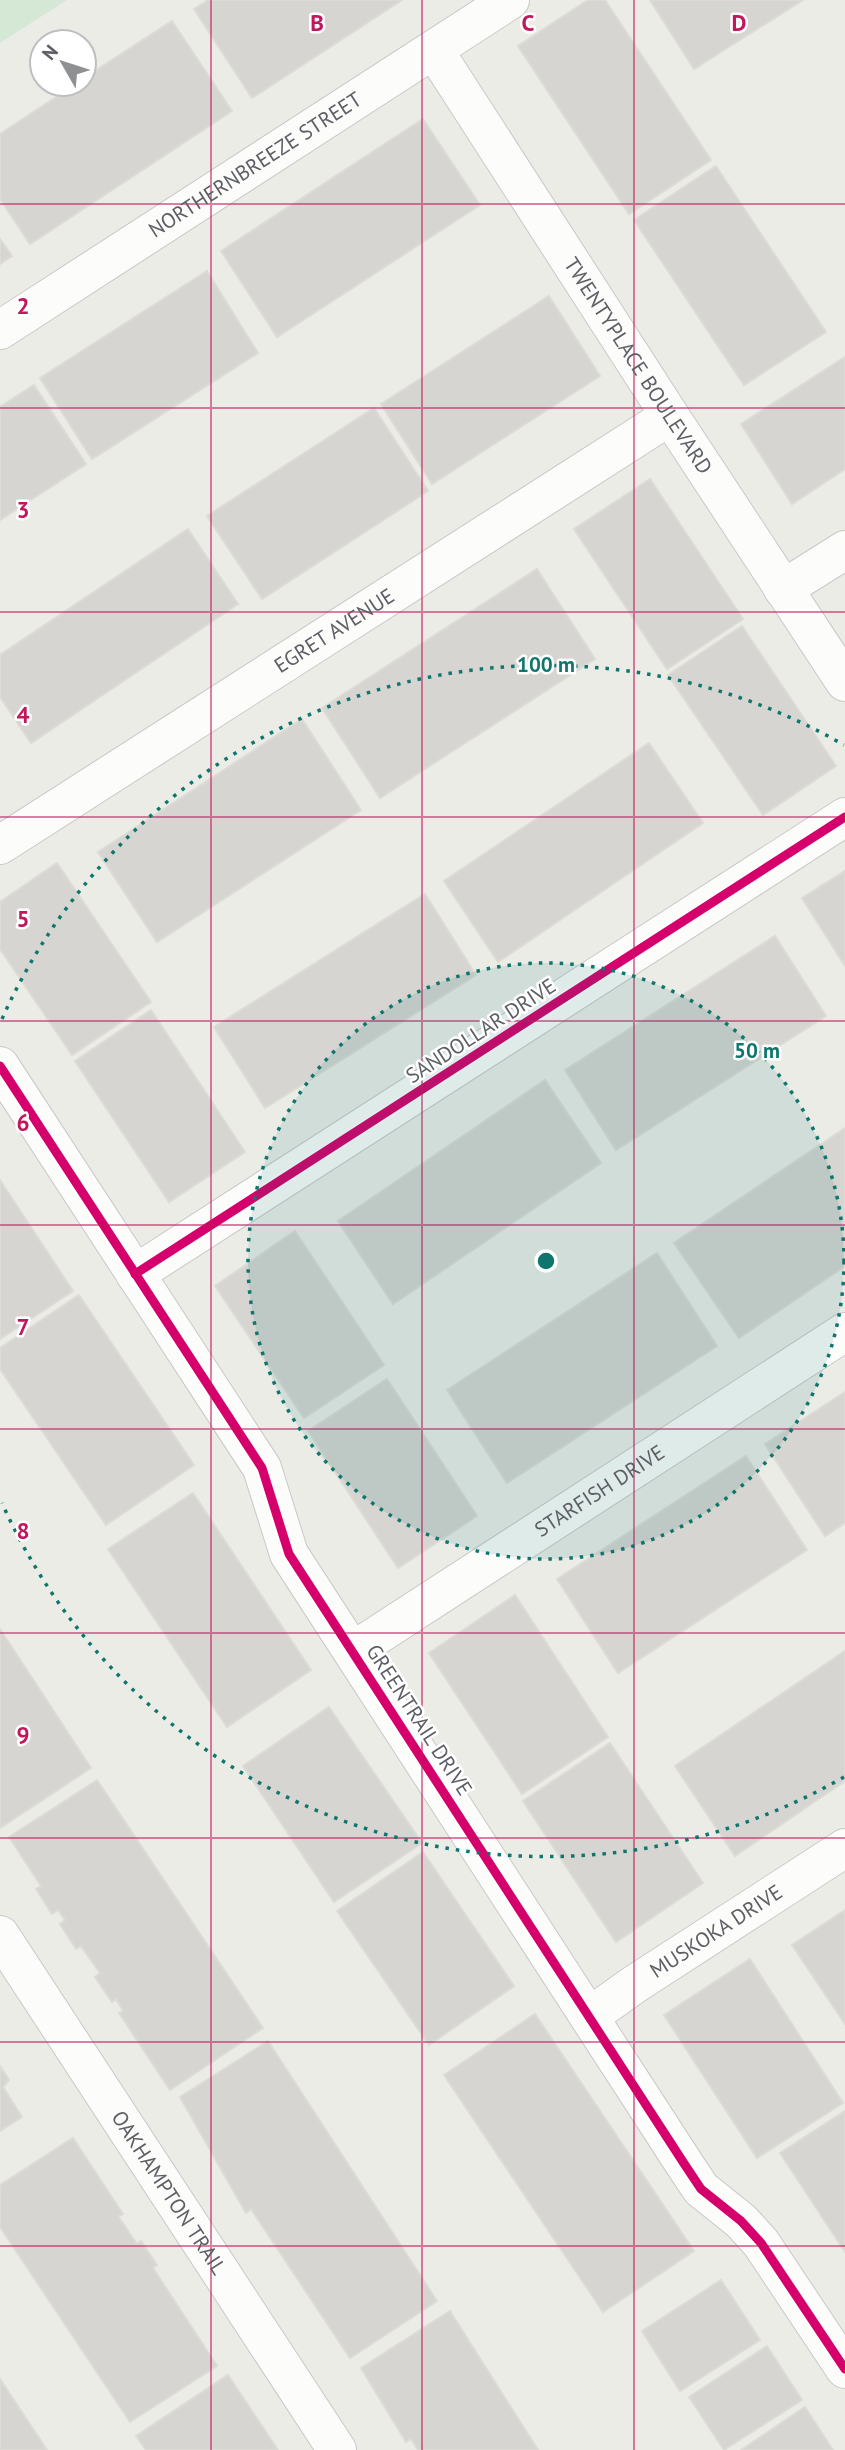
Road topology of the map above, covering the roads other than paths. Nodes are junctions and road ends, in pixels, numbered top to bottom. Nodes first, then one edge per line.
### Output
1 (510, 0) edge
2 (434, 50) junction
3 (0, 330) edge
4 (670, 416) junction
5 (845, 550) edge
6 (783, 589) junction
7 (845, 682) edge
8 (845, 817) edge
9 (0, 845) edge
10 (0, 1066) edge
11 (135, 1274) junction
12 (845, 1332) edge
13 (353, 1651) junction
14 (845, 1848) edge
15 (0, 1935) edge
16 (590, 2016) junction
17 (844, 2365) edge
18 (337, 2450) edge

1 - 2 street, NORTHERNBREEZE STREET
2 - 3 street, NORTHERNBREEZE STREET
2 - 4 street, TWENTYPLACE BOULEVARD
4 - 6 street, TWENTYPLACE BOULEVARD
4 - 9 street, EGRET AVENUE
5 - 6 street
6 - 7 street, TWENTYPLACE BOULEVARD
8 - 11 street, SANDOLLAR DRIVE
10 - 11 street, GREENTRAIL DRIVE
11 - 13 street, GREENTRAIL DRIVE
12 - 13 street, STARFISH DRIVE
13 - 16 street, GREENTRAIL DRIVE
14 - 16 street, MUSKOKA DRIVE
15 - 18 street, OAKHAMPTON TRAIL
16 - 17 street, GREENTRAIL DRIVE

